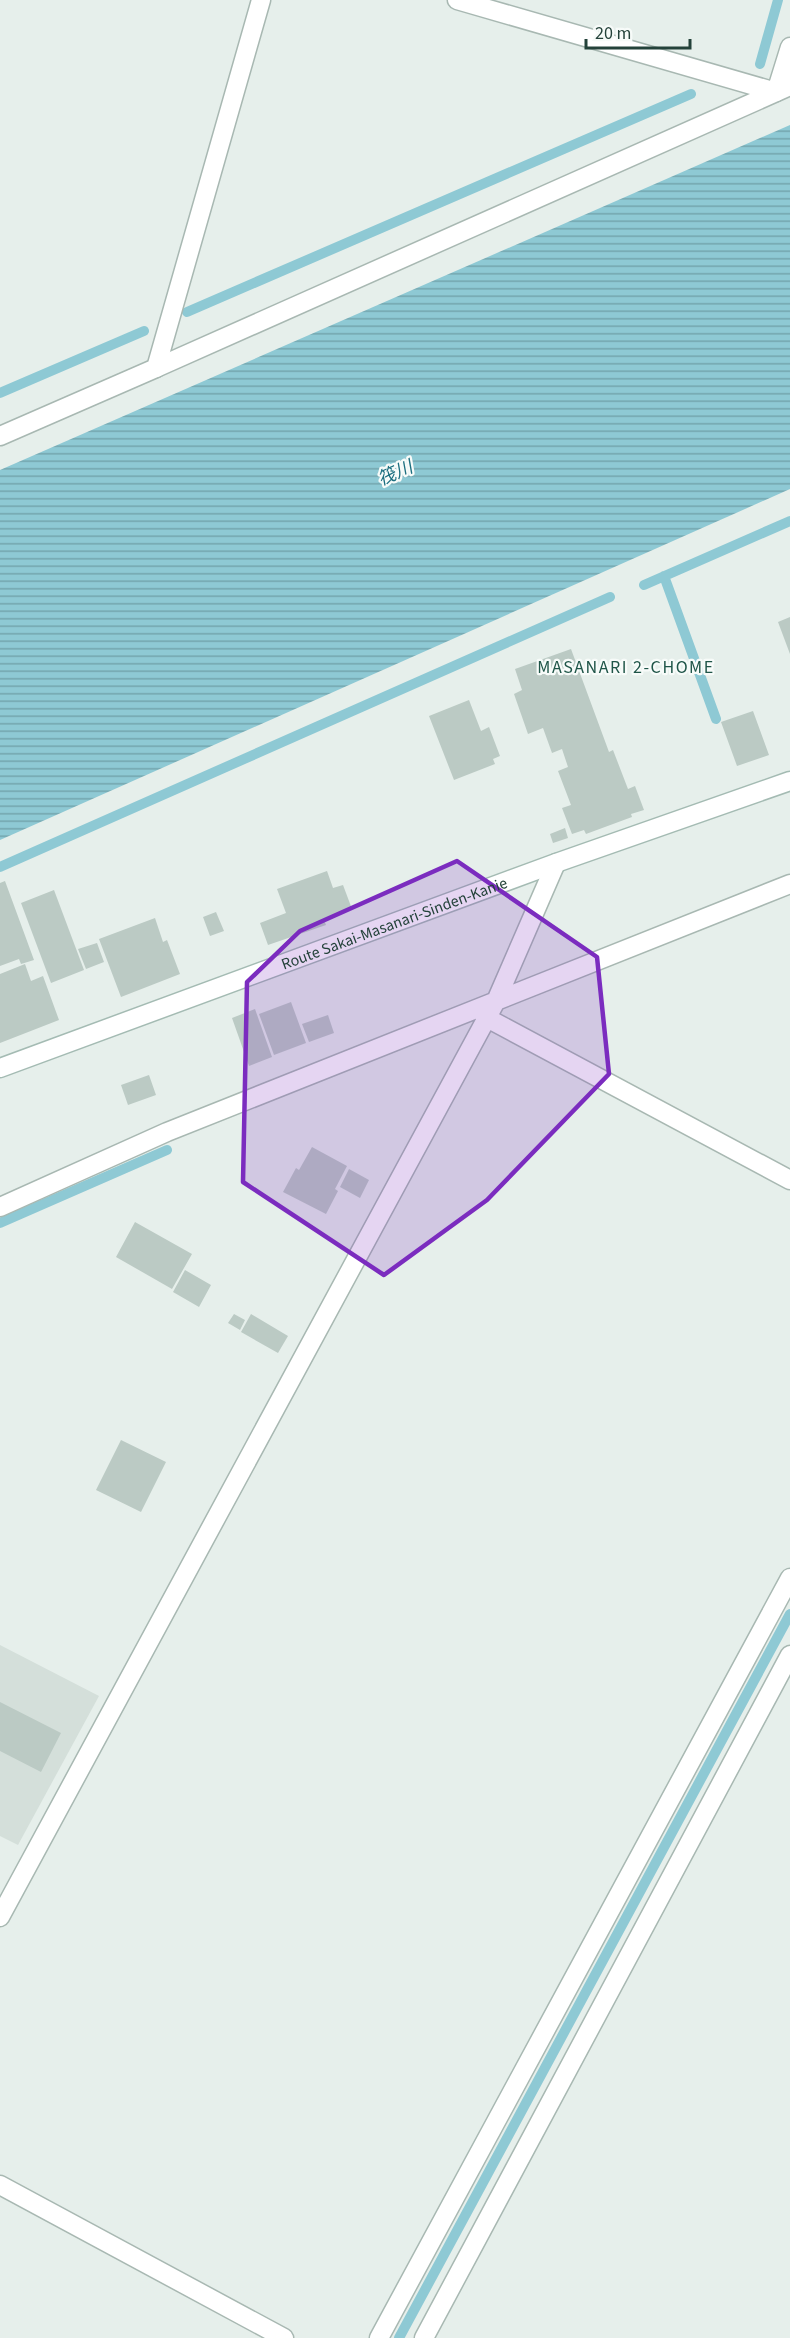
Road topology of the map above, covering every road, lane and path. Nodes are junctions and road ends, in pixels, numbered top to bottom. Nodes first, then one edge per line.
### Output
1 (261, 0) edge
2 (458, 0) edge
3 (790, 47) edge
4 (783, 89) edge
5 (156, 368) junction
6 (0, 436) edge
7 (790, 781) edge
8 (556, 863) junction
9 (790, 884) edge
10 (496, 1001) junction
11 (487, 1018) junction
12 (0, 1068) edge
13 (790, 1180) edge
14 (0, 1207) edge
15 (790, 1578) edge
16 (790, 1655) edge
17 (0, 1917) edge
18 (0, 2185) edge
19 (284, 2338) edge
20 (379, 2338) edge
21 (424, 2338) edge

1 - 5 street
2 - 4 street
3 - 4 street
4 - 5 street
5 - 6 street
7 - 8 street, Route Sakai-Masanari-Sinden-Kanie
8 - 10 street
8 - 12 street, Route Sakai-Masanari-Sinden-Kanie
9 - 10 street
10 - 11 street
10 - 14 street
11 - 13 street
11 - 17 street
15 - 20 street
16 - 21 street
18 - 19 street

